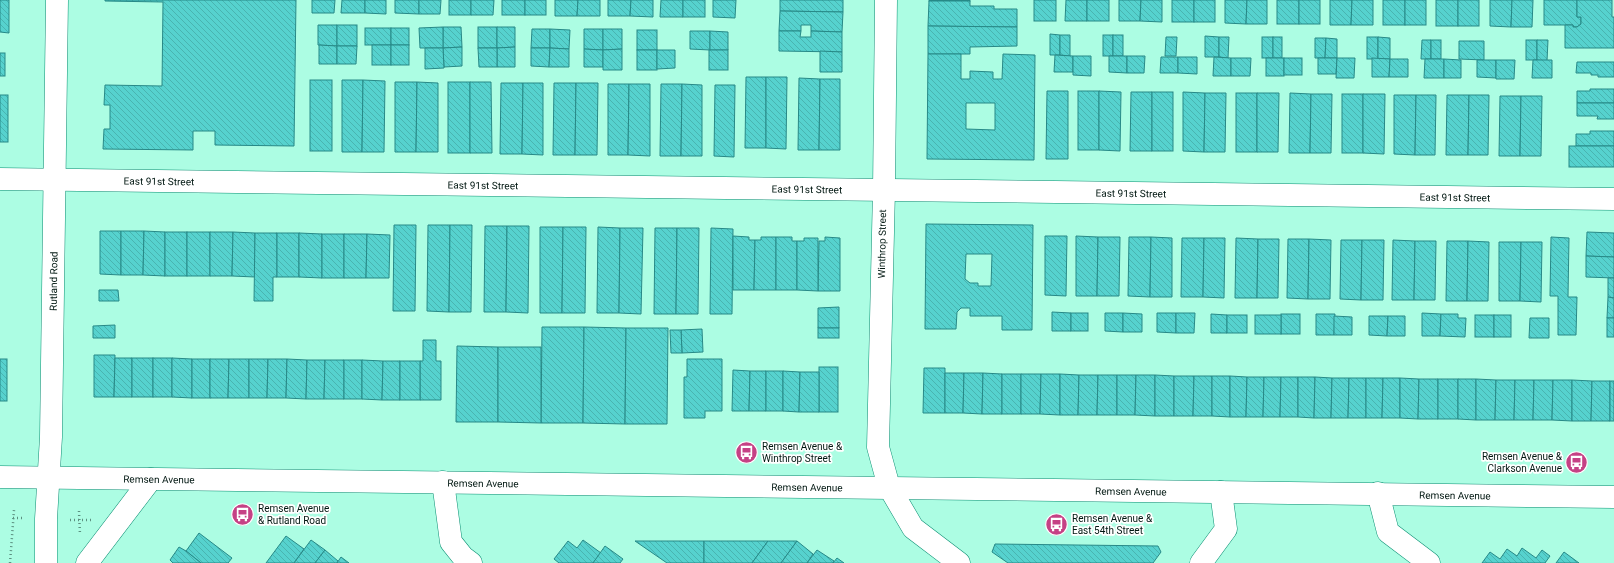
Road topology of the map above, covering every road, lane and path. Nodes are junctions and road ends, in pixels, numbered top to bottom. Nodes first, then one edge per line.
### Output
1 (57, 0) edge
2 (886, 0) edge
3 (0, 179) edge
4 (54, 180) junction
5 (884, 190) junction
6 (1614, 199) edge
7 (0, 477) edge
8 (49, 477) junction
9 (151, 479) junction
10 (443, 482) junction
11 (889, 487) junction
12 (1222, 492) junction
13 (1378, 494) junction
14 (1614, 497) edge
15 (14, 510) dead end
16 (13, 518) junction
17 (22, 518) dead end
18 (10, 563) edge
19 (46, 563) edge
20 (87, 563) edge
21 (471, 563) edge
22 (959, 563) edge
23 (1201, 563) edge
24 (1429, 563) edge

1 - 4 street, Rutland Road
2 - 5 street, Winthrop Street
3 - 4 street, East 91st Street
4 - 5 street, East 91st Street
4 - 8 street, Rutland Road
5 - 6 street, East 91st Street
5 - 11 street, Winthrop Street
7 - 8 street, Remsen Avenue
8 - 9 street, Remsen Avenue
8 - 19 street, Rutland Road
9 - 10 street, Remsen Avenue
9 - 20 street
10 - 11 street, Remsen Avenue
10 - 21 street
11 - 12 street, Remsen Avenue
11 - 22 street, Winthrop Street
12 - 13 street, Remsen Avenue
12 - 23 street
13 - 14 street, Remsen Avenue
13 - 24 street
15 - 16 path
16 - 17 path
16 - 18 path

